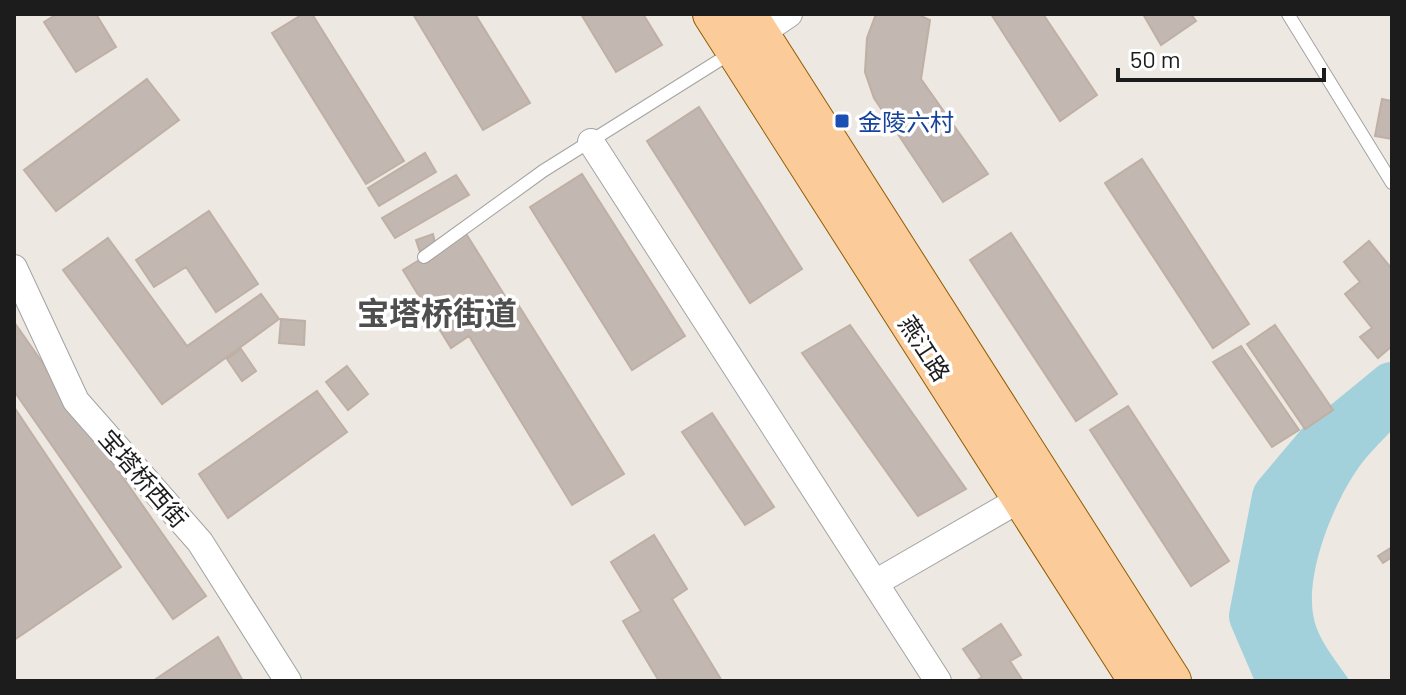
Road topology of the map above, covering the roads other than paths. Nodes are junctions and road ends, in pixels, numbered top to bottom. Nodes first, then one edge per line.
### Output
1 (713, 14) edge
2 (1288, 14) edge
3 (757, 28) edge
4 (591, 142) junction
5 (1392, 183) edge
6 (424, 257) dead end
7 (14, 268) edge
8 (1022, 498) junction
9 (875, 583) junction
10 (288, 681) edge
11 (938, 681) edge
12 (1139, 681) edge
13 (1171, 681) edge

1 - 3 main road, 燕江路
2 - 5 lane
3 - 4 lane
3 - 8 main road, 燕江路
3 - 13 main road
4 - 6 lane
4 - 9 street
7 - 10 street, 宝塔桥西街
8 - 9 street
8 - 12 main road, 燕江路
9 - 11 street

